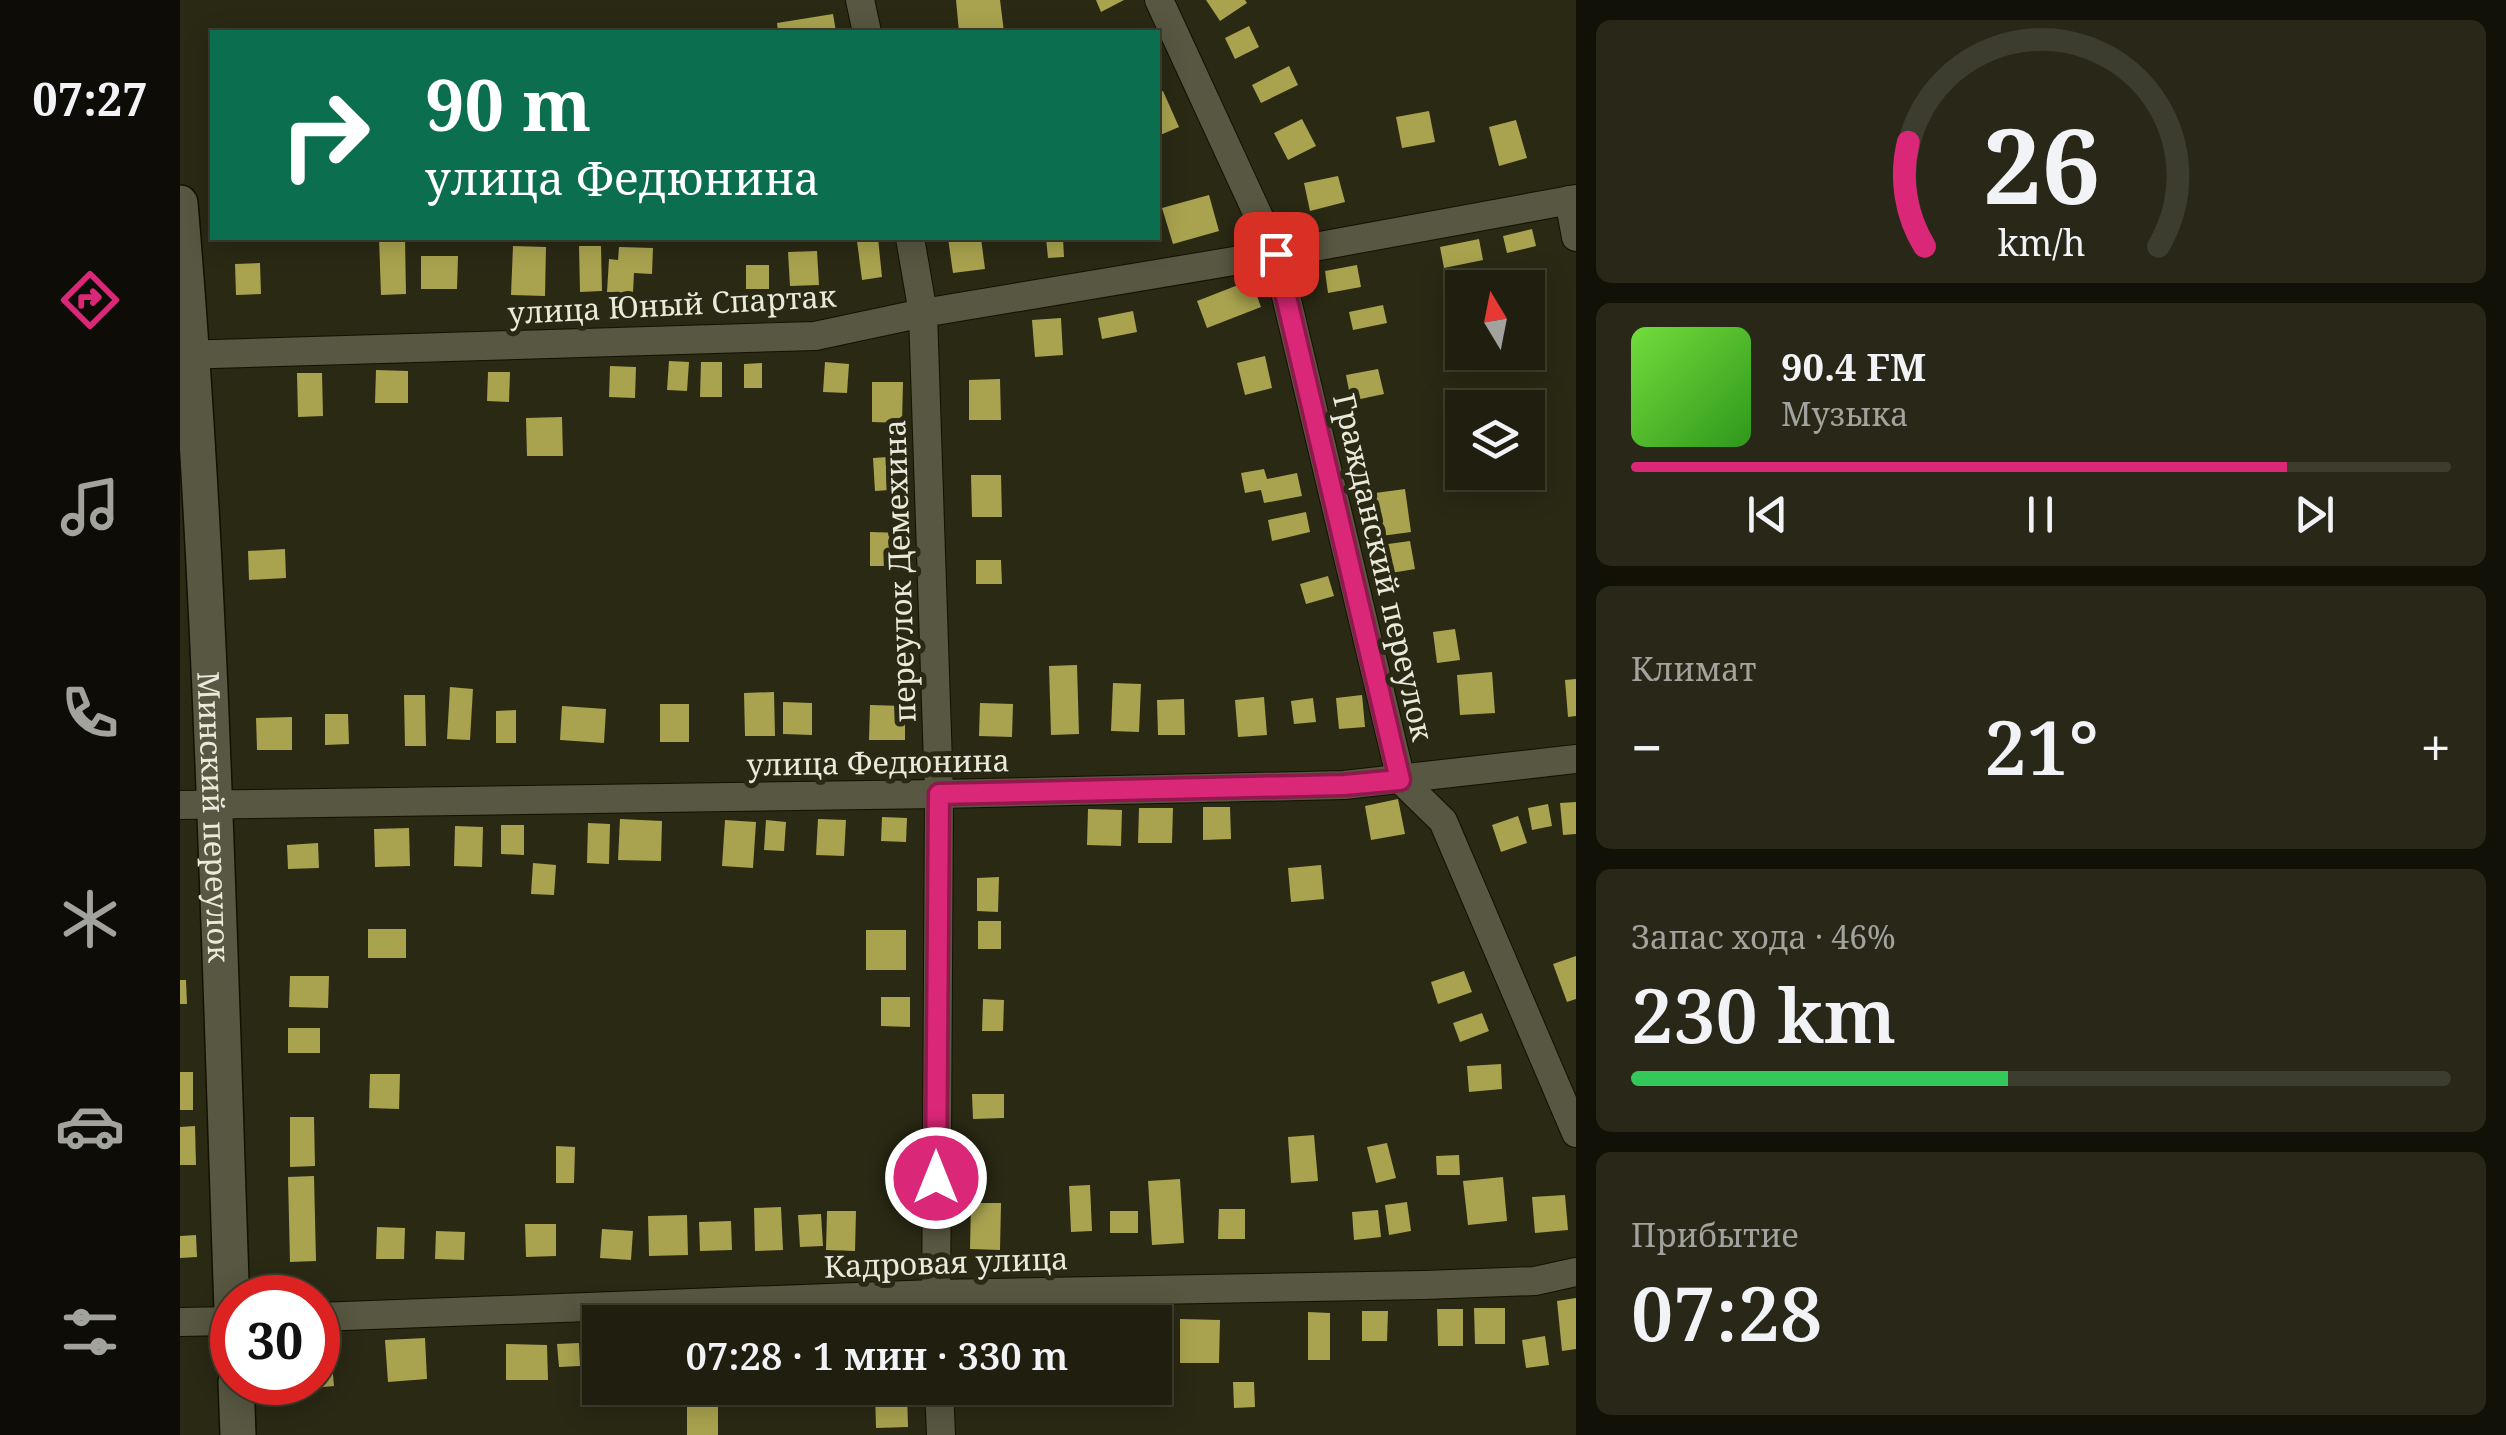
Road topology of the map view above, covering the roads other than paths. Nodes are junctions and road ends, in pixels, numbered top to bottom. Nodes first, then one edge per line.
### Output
1 (860, 0) edge
2 (1159, 0) edge
3 (867, 30) edge
4 (1572, 200) edge
5 (180, 203) edge
6 (1576, 238) edge
7 (910, 240) edge
8 (1276, 254) junction
9 (923, 313) junction
10 (186, 355) edge
11 (1576, 759) edge
12 (1400, 780) junction
13 (939, 794) junction
14 (197, 804) edge
15 (1576, 1133) edge
16 (1576, 1272) edge
17 (230, 1275) edge
18 (935, 1294) junction
19 (935, 1305) edge
20 (340, 1317) edge
21 (210, 1321) edge
22 (180, 1322) edge
23 (237, 1405) edge
24 (939, 1405) edge
25 (238, 1435) edge
26 (940, 1435) edge

1 - 3 street
2 - 8 street, Гражданский переулок
4 - 6 street
4 - 8 street, улица Юный Спартак
5 - 10 street, Минский переулок
7 - 9 street, переулок Демехина
8 - 9 street, улица Юный Спартак
8 - 12 street, Гражданский переулок
9 - 10 street, улица Юный Спартак
9 - 13 street, переулок Демехина
10 - 14 street, Минский переулок
11 - 12 street, улица Федюнина
12 - 13 street, улица Федюнина
12 - 15 street, Гражданский переулок
13 - 14 street, улица Федюнина
13 - 18 street, переулок Демехина
14 - 17 street, Минский переулок
16 - 18 street, Кадровая улица
18 - 19 street, переулок Демехина
18 - 20 street, Кадровая улица
21 - 22 street
23 - 25 street
24 - 26 street

